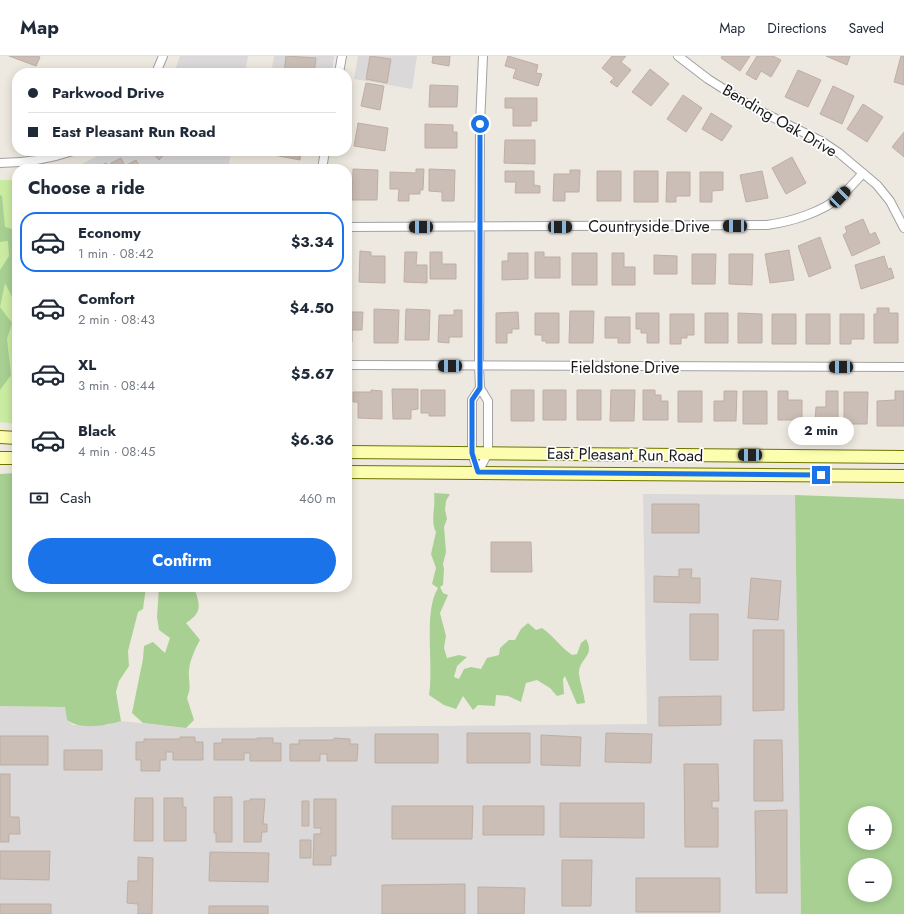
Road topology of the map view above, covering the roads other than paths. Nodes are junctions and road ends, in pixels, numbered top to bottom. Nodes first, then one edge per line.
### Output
1 (163, 56) edge
2 (342, 56) edge
3 (483, 56) edge
4 (678, 56) edge
5 (158, 68) edge
6 (340, 68) edge
7 (59, 156) edge
8 (0, 163) edge
9 (863, 173) junction
10 (352, 227) edge
11 (480, 227) junction
12 (904, 228) edge
13 (352, 365) edge
14 (479, 366) junction
15 (904, 367) edge
16 (480, 388) junction
17 (0, 437) edge
18 (12, 438) edge
19 (352, 452) edge
20 (472, 453) junction
21 (488, 453) junction
22 (720, 455) junction
23 (904, 457) edge
24 (0, 458) edge
25 (12, 458) edge
26 (352, 472) edge
27 (478, 472) junction
28 (720, 475) junction
29 (904, 476) edge

1 - 5 street
2 - 6 street
3 - 11 street
4 - 9 street, Bending Oak Drive
7 - 8 street
9 - 11 street, Countryside Drive
9 - 12 street, Bending Oak Drive
10 - 11 street, Countryside Drive
11 - 14 street
13 - 14 street, Fieldstone Drive
14 - 15 street, Fieldstone Drive
14 - 16 street
16 - 20 street
16 - 21 street
17 - 18 main road
19 - 20 main road, East Pleasant Run Road
20 - 21 main road, East Pleasant Run Road
20 - 27 street
21 - 22 main road, East Pleasant Run Road
21 - 27 street
22 - 23 main road, East Pleasant Run Road
22 - 28 main road
24 - 25 main road
26 - 27 main road, East Pleasant Run Road
27 - 28 main road, East Pleasant Run Road
28 - 29 main road, East Pleasant Run Road

